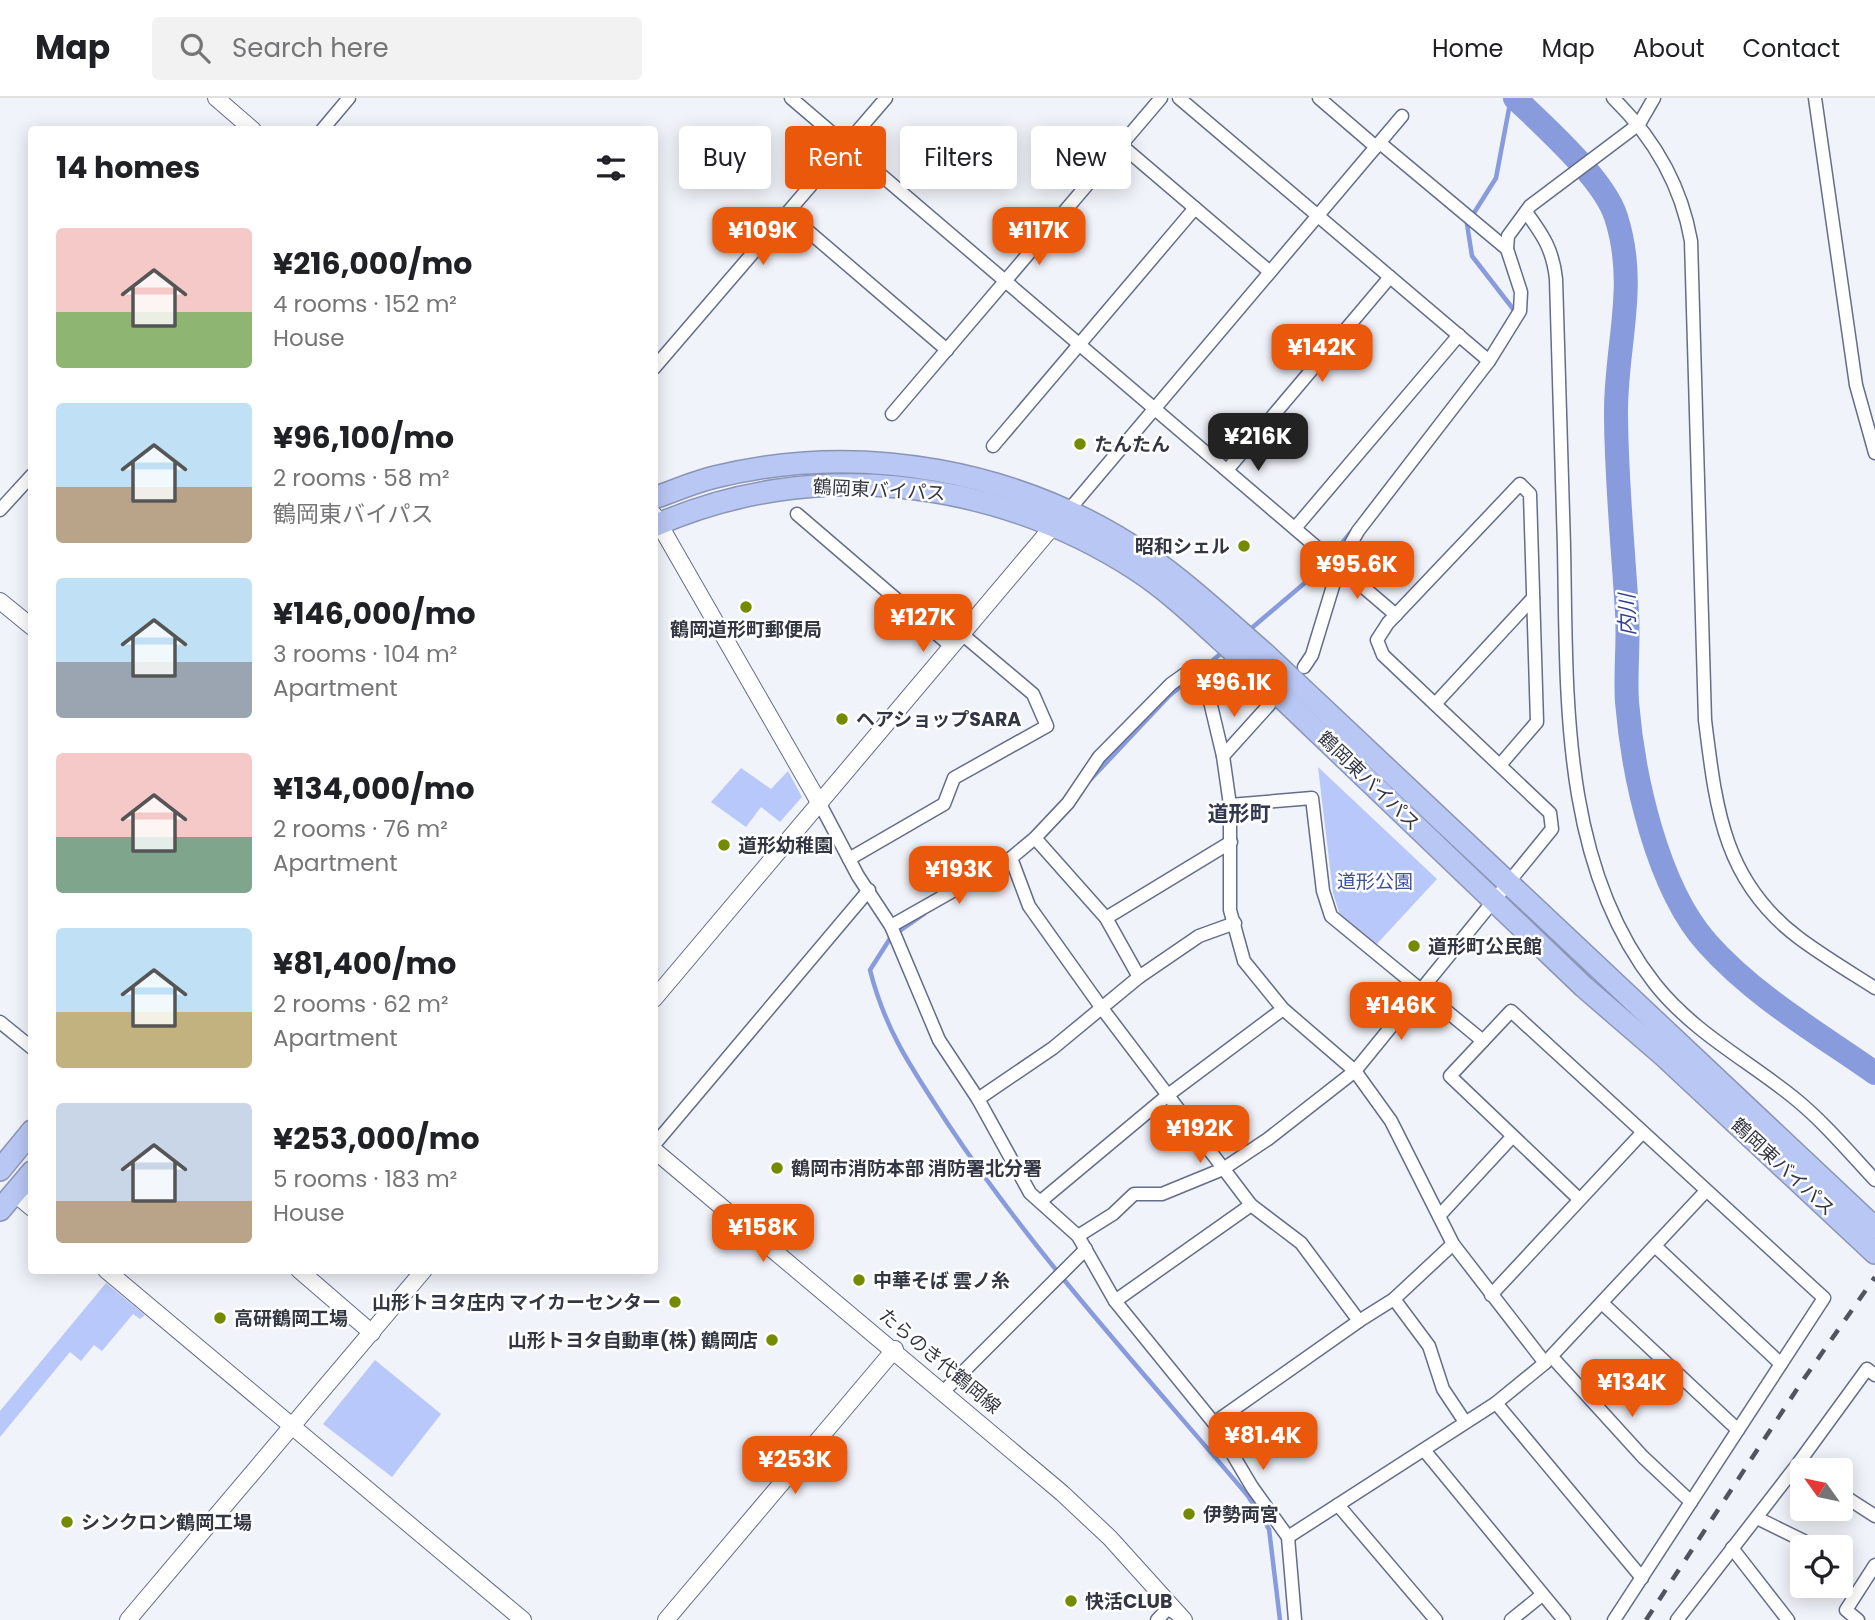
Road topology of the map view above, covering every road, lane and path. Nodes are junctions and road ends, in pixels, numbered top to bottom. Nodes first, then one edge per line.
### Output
1 (216, 98) edge
2 (349, 98) edge
3 (791, 98) edge
4 (886, 98) edge
5 (1161, 98) edge
6 (1179, 98) edge
7 (1319, 98) edge
8 (1613, 98) edge
9 (1654, 98) edge
10 (1815, 98) edge
11 (1402, 116) dead end
12 (1639, 124) junction
13 (248, 126) edge
14 (325, 126) edge
15 (824, 126) edge
16 (862, 126) edge
17 (1131, 133) edge
18 (1378, 145) junction
19 (1131, 154) edge
20 (886, 179) edge
21 (808, 189) edge
22 (1084, 189) edge
23 (1195, 208) junction
24 (1528, 209) junction
25 (787, 213) junction
26 (1318, 216) junction
27 (1507, 248) junction
28 (1270, 272) junction
29 (1390, 278) junction
30 (1006, 280) junction
31 (1459, 335) junction
32 (1080, 343) junction
33 (947, 350) junction
34 (1489, 361) junction
35 (658, 363) edge
36 (1156, 407) junction
37 (892, 414) dead end
38 (993, 446) dead end
39 (1875, 453) edge
40 (1228, 469) junction
41 (28, 479) edge
42 (658, 497) edge
43 (0, 510) edge
44 (797, 514) dead end
45 (1061, 518) junction
46 (658, 521) edge
47 (658, 525) edge
48 (1296, 527) junction
49 (1340, 564) junction
50 (1533, 598) junction
51 (0, 601) edge
52 (1396, 615) junction
53 (28, 624) edge
54 (958, 641) junction
55 (1304, 667) dead end
56 (1436, 704) junction
57 (1269, 705) dead end
58 (1223, 756) junction
59 (1500, 765) junction
60 (820, 804) junction
61 (1230, 805) junction
62 (1035, 838) junction
63 (1231, 842) junction
64 (1011, 858) junction
65 (849, 859) junction
66 (1509, 881) junction
67 (869, 890) junction
68 (1493, 900) junction
69 (1106, 918) junction
70 (1235, 923) junction
71 (891, 926) junction
72 (1139, 977) junction
73 (1875, 988) edge
74 (1421, 992) junction
75 (658, 994) edge
76 (1101, 1007) junction
77 (1283, 1009) junction
78 (0, 1022) edge
79 (1483, 1041) junction
80 (28, 1045) edge
81 (1354, 1071) junction
82 (1168, 1095) junction
83 (978, 1099) junction
84 (1642, 1133) junction
85 (28, 1137) edge
86 (1512, 1137) junction
87 (658, 1142) edge
88 (658, 1150) edge
89 (1223, 1169) junction
90 (0, 1170) edge
91 (28, 1177) edge
92 (1875, 1180) edge
93 (1705, 1192) junction
94 (14, 1193) junction
95 (1580, 1199) junction
96 (1041, 1201) junction
97 (28, 1205) edge
98 (1251, 1205) junction
99 (0, 1210) edge
100 (1438, 1216) junction
101 (1875, 1228) edge
102 (1078, 1236) junction
103 (1453, 1244) junction
104 (1655, 1246) junction
105 (1086, 1249) junction
106 (1875, 1253) edge
107 (111, 1274) edge
108 (304, 1274) edge
109 (421, 1274) edge
110 (1491, 1295) junction
111 (1394, 1299) junction
112 (1115, 1301) junction
113 (1602, 1303) junction
114 (1359, 1321) junction
115 (372, 1333) junction
116 (895, 1349) junction
117 (1548, 1360) junction
118 (1781, 1364) junction
119 (1875, 1375) edge
120 (944, 1391) junction
121 (1496, 1403) junction
122 (1465, 1422) junction
123 (1214, 1423) junction
124 (292, 1427) junction
125 (1738, 1430) junction
126 (1424, 1450) junction
127 (1808, 1458) edge
128 (1790, 1480) edge
129 (1691, 1502) junction
130 (1853, 1502) edge
131 (1338, 1505) junction
132 (1875, 1516) edge
133 (1757, 1518) junction
134 (1792, 1535) edge
135 (1288, 1537) junction
136 (1732, 1548) junction
137 (1875, 1565) edge
138 (1642, 1578) junction
139 (1542, 1595) junction
140 (1173, 1613) edge
141 (128, 1620) edge
142 (523, 1620) edge
143 (666, 1620) edge
144 (1157, 1620) edge
145 (1184, 1620) edge
146 (1295, 1620) edge
147 (1436, 1620) edge
148 (1511, 1620) edge
149 (1563, 1620) edge
150 (1614, 1620) edge
151 (1677, 1620) edge
152 (1788, 1620) edge
153 (1858, 1620) edge

1 - 13 street
2 - 14 street
3 - 15 street
4 - 16 street
5 - 17 street
6 - 26 street
7 - 18 street
8 - 12 street
9 - 12 street
10 - 39 street
11 - 18 street
12 - 24 street
12 - 73 street
18 - 26 street
18 - 27 street
19 - 23 street
20 - 30 street
21 - 25 street
22 - 30 street
23 - 28 street
23 - 32 street
24 - 27 street
24 - 92 street
25 - 33 street
25 - 35 street
26 - 28 street
26 - 29 street
27 - 34 street
28 - 36 street
29 - 31 street
29 - 40 street
30 - 32 street
30 - 33 street
31 - 34 street
31 - 48 street
32 - 36 street
32 - 38 street
33 - 37 street
34 - 49 street
36 - 40 street
36 - 45 street
40 - 48 street
41 - 43 street
42 - 45 highway, 鶴岡東バイパス
44 - 54 street
45 - 46 highway, 鶴岡東バイパス
45 - 54 street
45 - 66 highway, 鶴岡東バイパス
45 - 68 highway, 鶴岡東バイパス
47 - 60 street
48 - 49 street
49 - 52 street
49 - 55 street
50 - 52 street
50 - 56 street
50 - 59 street
51 - 53 street
52 - 56 street
54 - 60 street
54 - 65 street
56 - 59 street
57 - 58 street
58 - 61 street
58 - 62 street
59 - 66 street
60 - 65 street
60 - 75 street
61 - 63 street
61 - 74 street
62 - 64 street
62 - 69 street
63 - 69 street
63 - 70 street
64 - 71 street
64 - 76 street
65 - 67 street
66 - 68 street
66 - 101 highway, 鶴岡東バイパス
67 - 71 street
67 - 87 street
68 - 74 street
68 - 106 highway, 鶴岡東バイパス
69 - 72 street
70 - 72 street
70 - 77 street
71 - 83 street
72 - 76 street
74 - 79 street
74 - 81 street
76 - 82 street
76 - 83 street
77 - 81 street
77 - 82 street
78 - 80 street
79 - 84 street
79 - 86 street
81 - 89 street
81 - 100 street
82 - 89 street
82 - 96 street
83 - 96 street
84 - 93 street
84 - 95 street
85 - 90 highway
86 - 95 street
86 - 100 street
88 - 116 street, たらのき代鶴岡線
89 - 98 street
89 - 102 street
91 - 94 highway
93 - 104 street
93 - 118 street
94 - 97 street
94 - 99 highway
95 - 110 street
96 - 102 street
98 - 112 street
98 - 114 street
100 - 103 street
102 - 105 street
103 - 110 street
103 - 111 street
104 - 113 street
104 - 118 street
105 - 112 street
105 - 120 street
107 - 124 street
108 - 115 street
109 - 115 street
110 - 117 street
111 - 114 street
111 - 122 street
112 - 123 street
113 - 117 street
113 - 125 street
114 - 123 street
115 - 124 street
116 - 120 street, たらのき代鶴岡線
116 - 143 street
117 - 121 street
117 - 129 street
118 - 125 street
119 - 127 street
120 - 140 street, たらのき代鶴岡線
121 - 122 street
121 - 138 street
122 - 126 street
123 - 135 street
124 - 141 street
124 - 142 street
125 - 129 street
126 - 131 street
126 - 139 street
128 - 133 street
129 - 138 street
130 - 132 street
131 - 135 street
131 - 147 street
133 - 134 street
133 - 136 street
135 - 146 street
136 - 151 street
136 - 152 street
137 - 153 street
138 - 150 street
139 - 148 street
139 - 149 street
140 - 144 street
140 - 145 street, たらのき代鶴岡線

